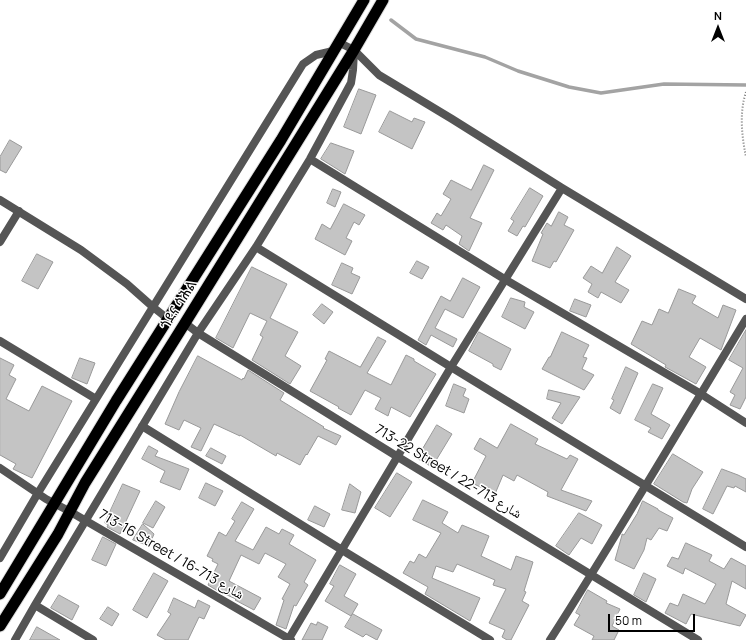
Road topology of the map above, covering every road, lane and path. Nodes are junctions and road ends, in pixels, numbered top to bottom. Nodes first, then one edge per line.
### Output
1 (364, 0) edge
2 (383, 0) edge
3 (336, 46) junction
4 (354, 50) junction
5 (746, 92) edge
6 (746, 157) edge
7 (310, 159) junction
8 (562, 188) junction
9 (0, 200) edge
10 (19, 211) junction
11 (0, 242) edge
12 (256, 246) junction
13 (506, 280) junction
14 (746, 299) edge
15 (153, 307) junction
16 (168, 319) junction
17 (746, 319) edge
18 (185, 323) junction
19 (198, 333) junction
20 (0, 341) edge
21 (451, 367) junction
22 (701, 394) junction
23 (96, 399) junction
24 (746, 423) edge
25 (142, 426) junction
26 (398, 457) junction
27 (0, 468) edge
28 (646, 486) junction
29 (38, 493) junction
30 (55, 504) junction
31 (70, 511) junction
32 (86, 521) junction
33 (746, 547) edge
34 (342, 550) junction
35 (0, 558) edge
36 (592, 575) junction
37 (0, 594) edge
38 (35, 605) junction
39 (0, 626) edge
40 (289, 639) edge
41 (693, 639) edge
42 (14, 640) edge
43 (93, 640) edge
44 (490, 640) edge
45 (550, 640) edge

1 - 3 highway, ጎደና ሳሕል
2 - 4 highway, ጎደና ሳሕል
3 - 4 street
3 - 15 street
3 - 16 highway, ጎደና ሳሕል
4 - 7 street
4 - 8 street
4 - 18 highway, ጎደና ሳሕል
5 - 6 path
7 - 12 street
7 - 13 street
8 - 13 street
8 - 14 street
9 - 10 street
10 - 11 street
10 - 15 street
12 - 19 street
12 - 21 street
13 - 21 street
13 - 22 street
15 - 16 street
15 - 23 street
16 - 30 highway, ጎደና ሳሕል
17 - 22 street
18 - 19 street, 713-22 Street / شارع 713-22
18 - 31 highway, ጎደና ሳሕል
19 - 25 street
19 - 26 street, 713-22 Street / شارع 713-22
20 - 23 street
21 - 26 street
21 - 28 street
22 - 24 street
22 - 28 street
23 - 29 street
25 - 32 street
25 - 34 street
26 - 34 street
26 - 36 street, 713-22 Street / شارع 713-22
27 - 29 street, 713-16 Street / شارع 713-16
28 - 33 street
28 - 36 street
29 - 30 street, 713-16 Street / شارع 713-16
29 - 35 street
30 - 31 street, 713-16 Street / شارع 713-16
30 - 37 highway, ጎደና ሳሕል
31 - 32 street, 713-16 Street / شارع 713-16
31 - 39 highway, ጎደና ሳሕል
32 - 38 street
32 - 40 street, 713-16 Street / شارع 713-16
34 - 40 street
34 - 44 street
36 - 41 street, 713-22 Street / شارع 713-22
36 - 45 street
38 - 42 street
38 - 43 street

